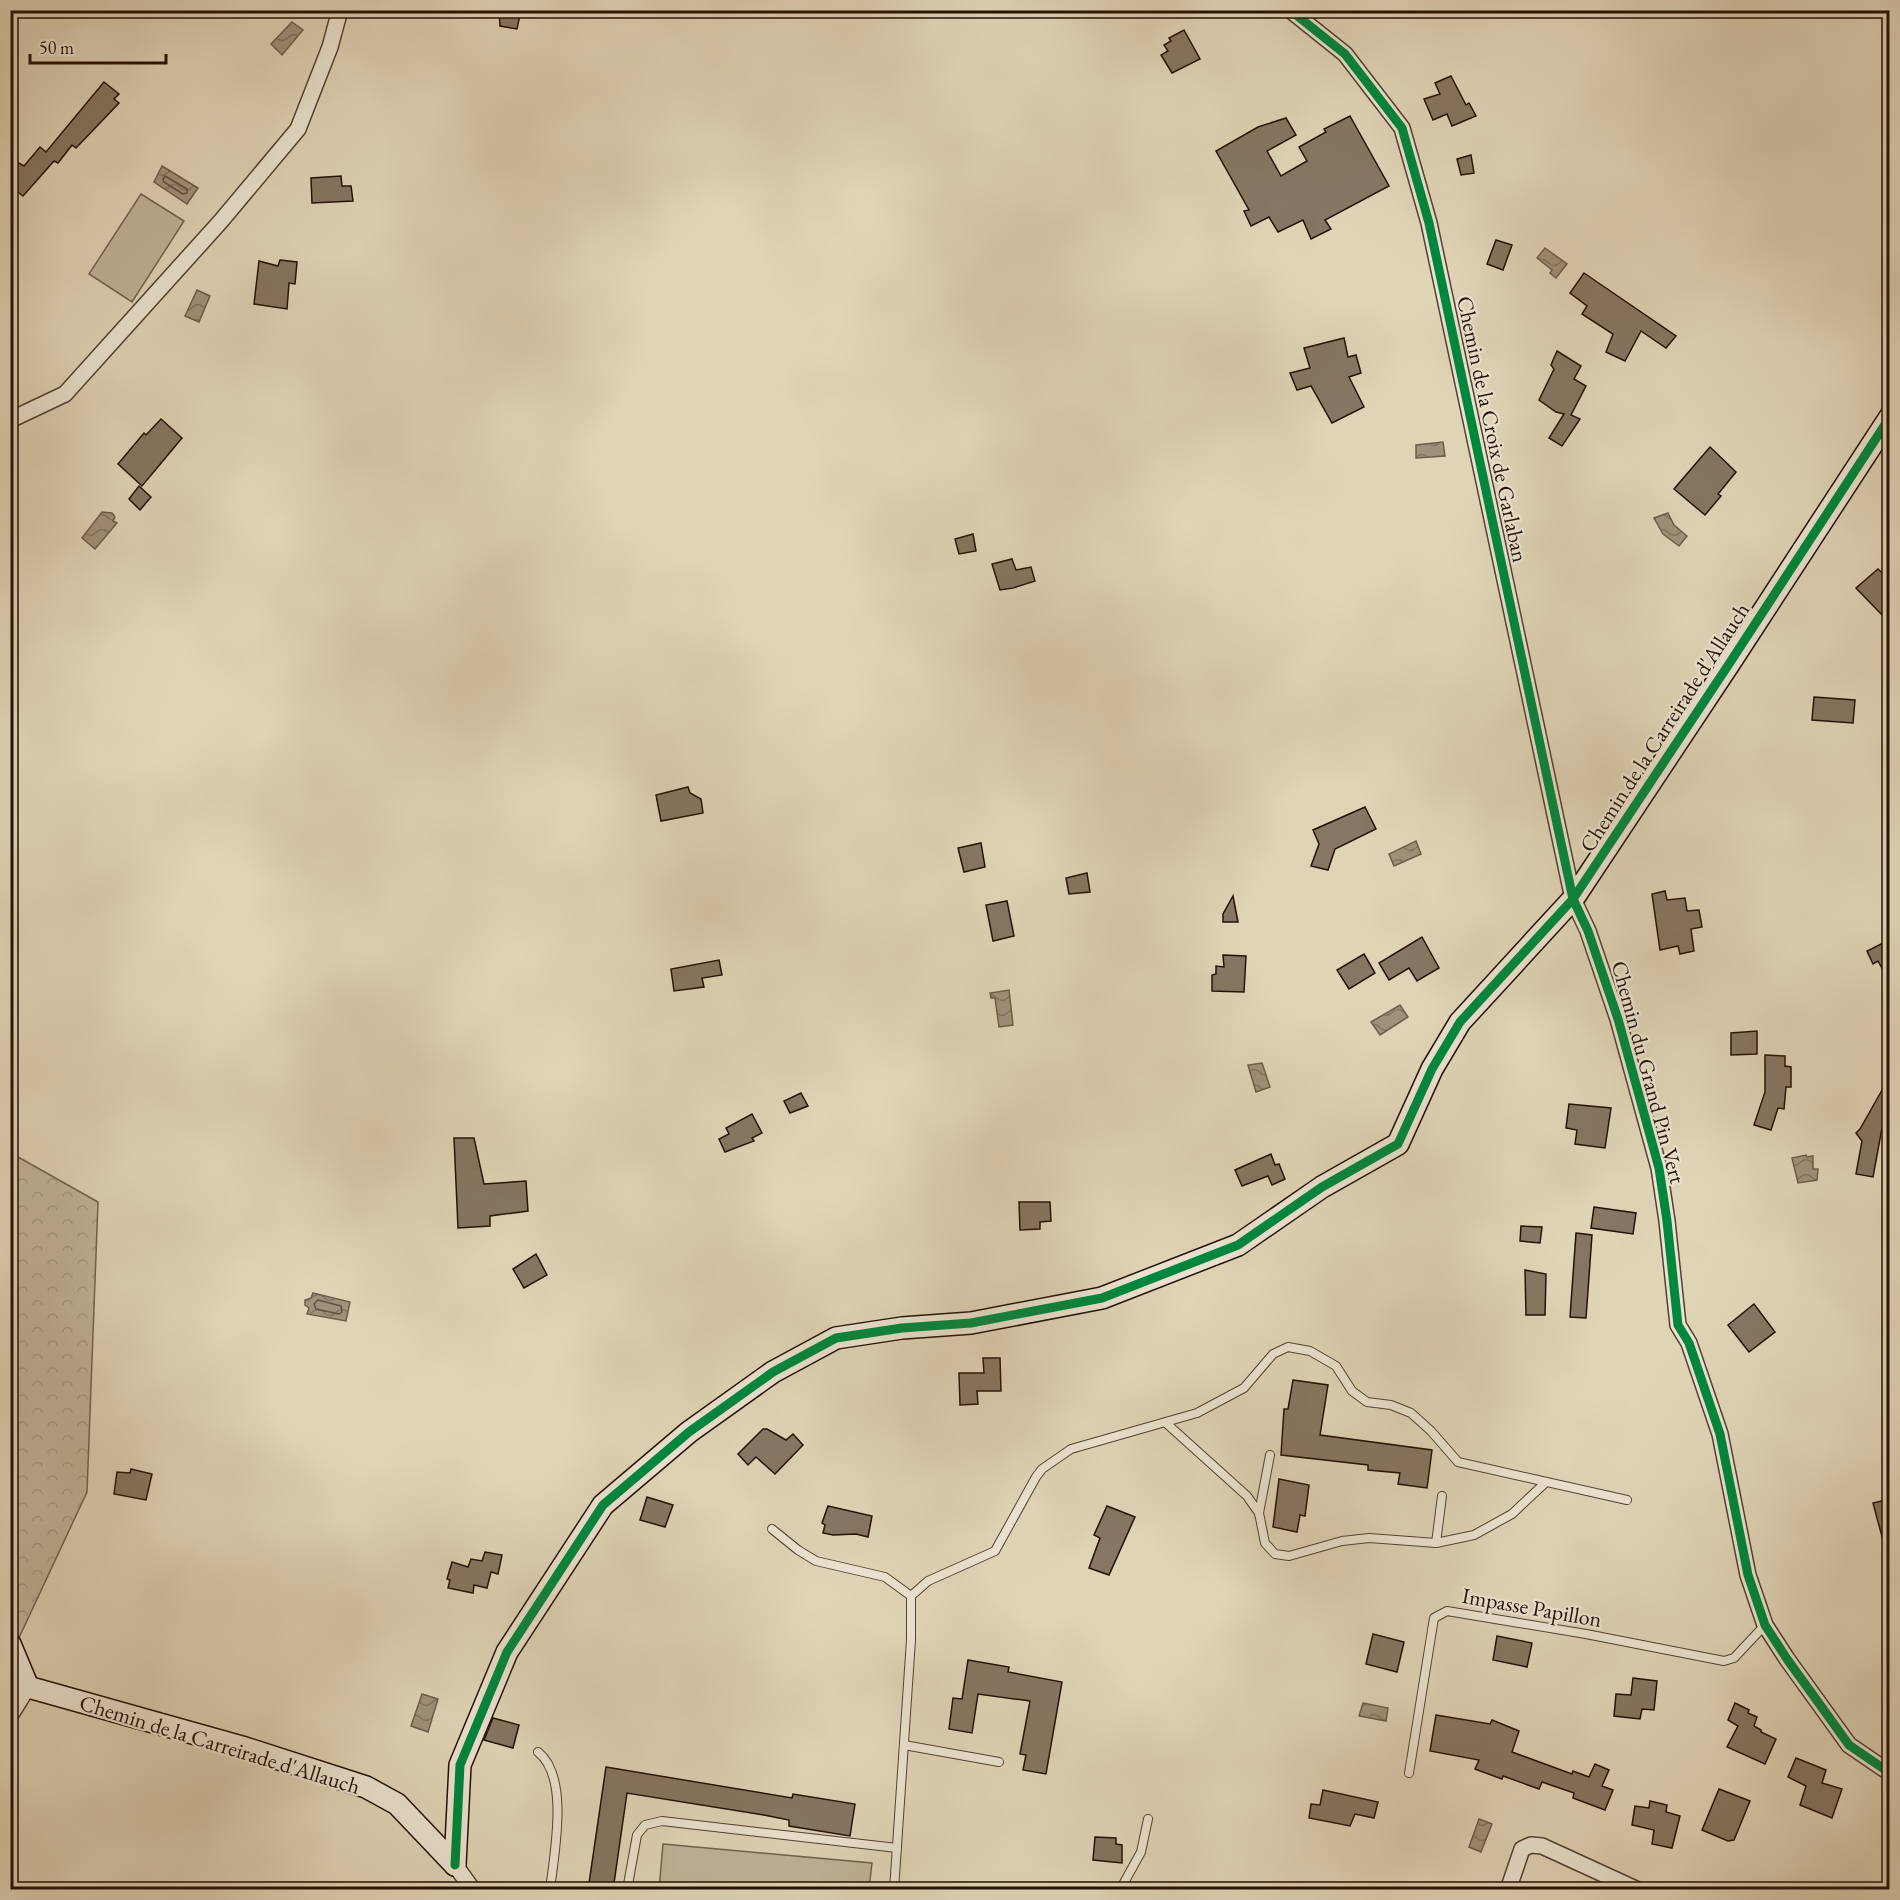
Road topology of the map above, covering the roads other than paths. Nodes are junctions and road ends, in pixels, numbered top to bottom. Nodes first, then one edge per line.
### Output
1 (340, 10) edge
2 (1290, 10) edge
3 (1890, 417) edge
4 (10, 420) edge
5 (1573, 899) junction
6 (1166, 1423) junction
7 (1270, 1455) dead end
8 (1545, 1483) junction
9 (1442, 1496) dead end
10 (1627, 1500) dead end
11 (1259, 1513) junction
12 (772, 1529) dead end
13 (1436, 1543) junction
14 (911, 1596) junction
15 (1765, 1625) junction
16 (10, 1644) edge
17 (28, 1687) junction
18 (10, 1716) edge
19 (904, 1745) junction
20 (538, 1752) dead end
21 (999, 1762) dead end
22 (1409, 1773) dead end
23 (1890, 1773) edge
24 (1148, 1819) dead end
25 (897, 1848) junction
26 (455, 1864) junction
27 (473, 1890) edge
28 (550, 1890) edge
29 (627, 1890) edge
30 (894, 1890) edge
31 (1120, 1890) edge
32 (1508, 1890) edge
33 (1638, 1890) edge

1 - 4 street
2 - 5 street, Chemin de la Croix de Garlaban
3 - 5 street, Chemin de la Carreirade d'Allauch
5 - 15 street, Chemin du Grand Pin Vert
5 - 26 street, Chemin de la Carreirade d'Allauch
6 - 8 lane
6 - 11 lane
6 - 14 lane
7 - 11 lane
8 - 10 lane
8 - 13 lane
9 - 13 lane
11 - 13 lane
12 - 14 lane
14 - 19 lane
15 - 22 lane, Impasse Papillon
15 - 23 street, Chemin du Grand Pin Vert
16 - 17 street
17 - 18 street
17 - 26 street, Chemin de la Carreirade d'Allauch
19 - 21 lane
19 - 25 lane
20 - 28 lane
24 - 31 lane
25 - 29 lane
25 - 30 lane
26 - 27 street
32 - 33 street

